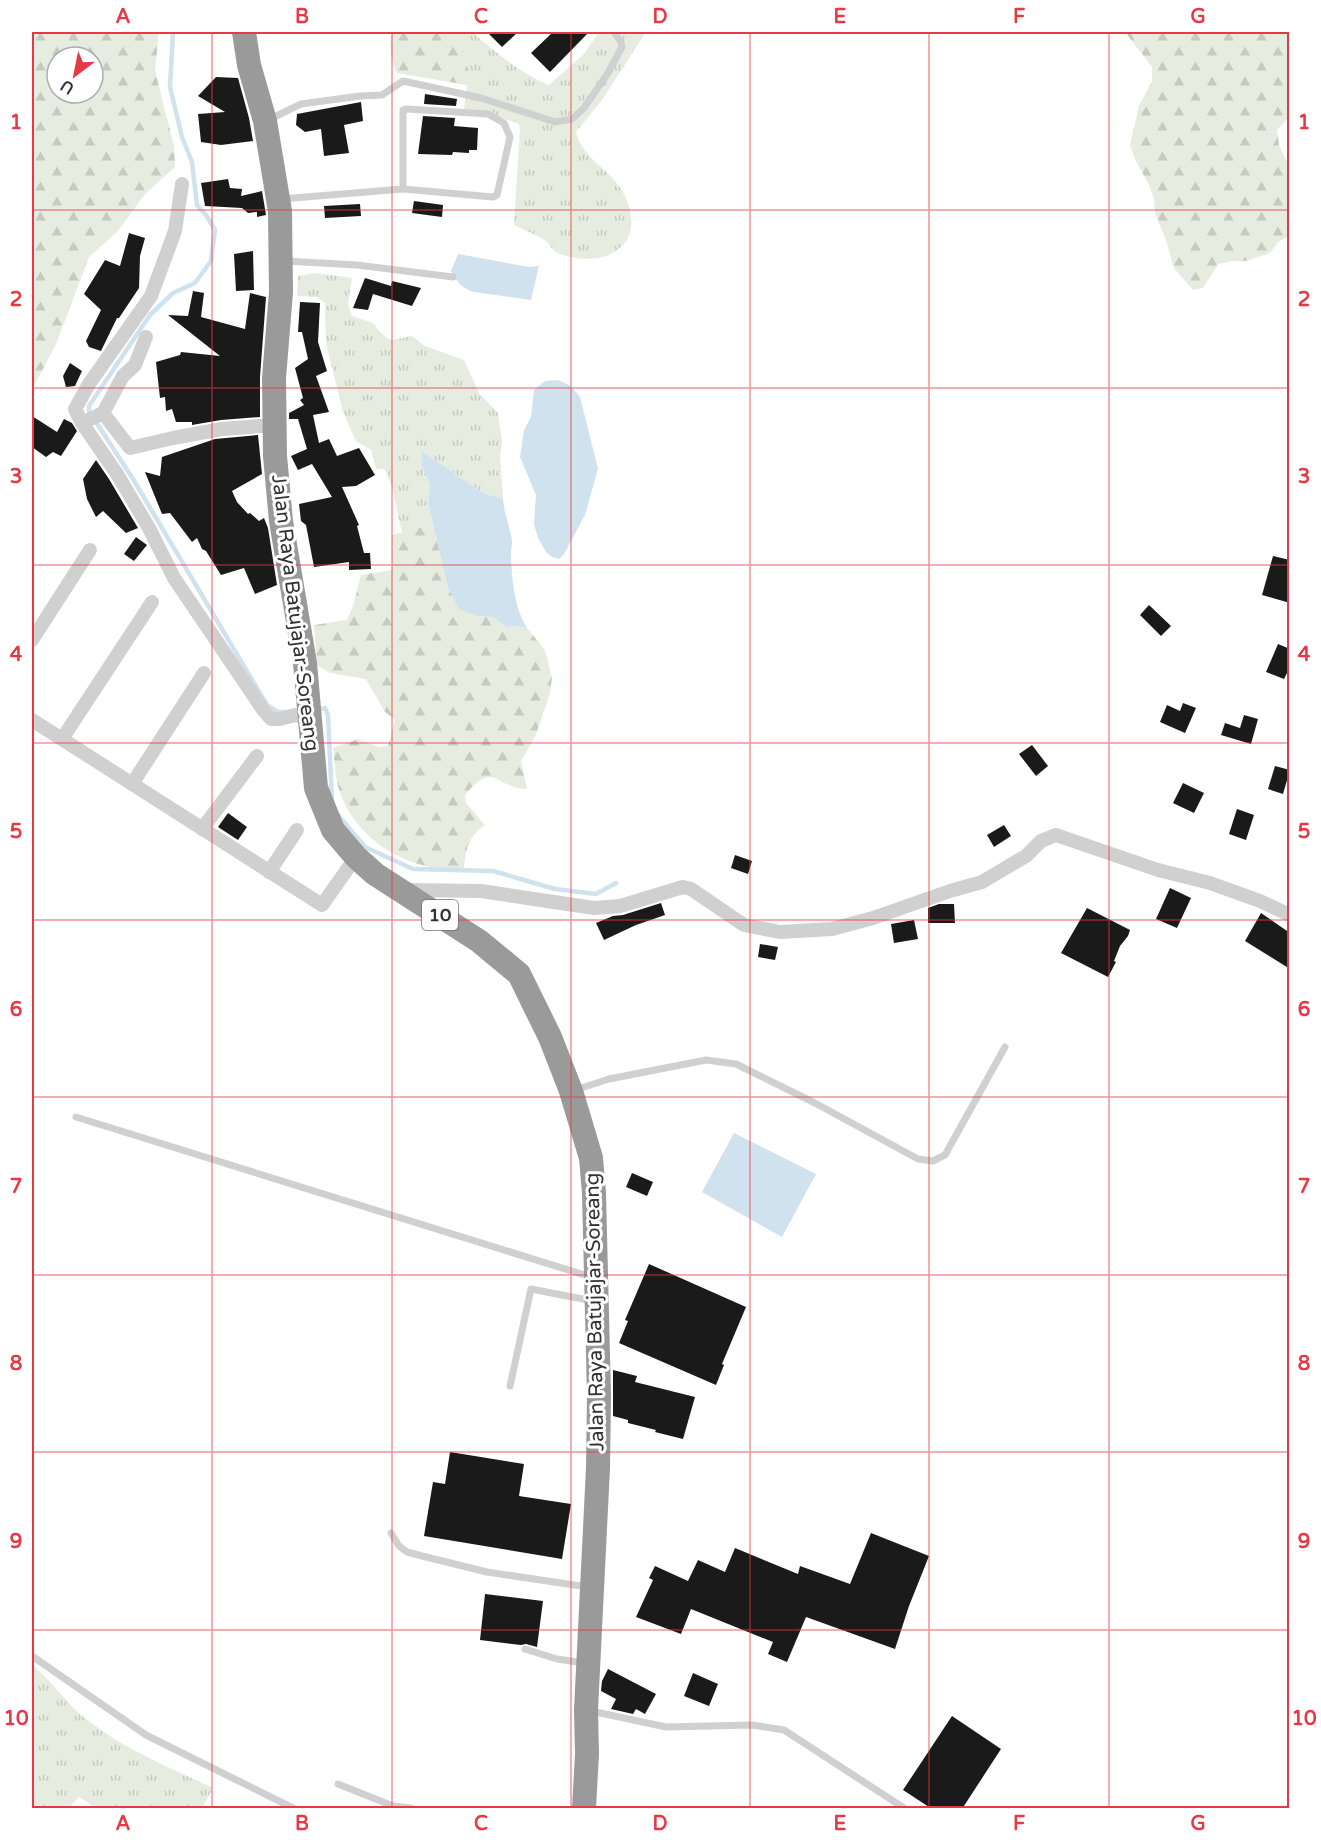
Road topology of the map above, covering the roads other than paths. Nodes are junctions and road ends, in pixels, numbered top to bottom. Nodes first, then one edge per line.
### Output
1 (244, 32) edge
2 (614, 32) edge
3 (265, 121) junction
4 (182, 184) dead end
5 (403, 189) junction
6 (277, 200) junction
7 (280, 261) junction
8 (453, 277) dead end
9 (146, 337) dead end
10 (93, 418) junction
11 (274, 425) junction
12 (90, 550) dead end
13 (153, 602) dead end
14 (32, 640) edge
15 (204, 673) dead end
16 (310, 719) junction
17 (32, 720) edge
18 (62, 739) junction
19 (257, 756) dead end
20 (132, 784) junction
21 (202, 829) junction
22 (297, 830) dead end
23 (356, 857) junction
24 (269, 872) junction
25 (400, 890) junction
26 (1290, 915) edge
27 (1005, 1047) dead end
28 (571, 1092) junction
29 (76, 1117) dead end
30 (596, 1290) junction
31 (510, 1386) dead end
32 (391, 1533) dead end
33 (592, 1587) junction
34 (525, 1649) dead end
35 (32, 1656) edge
36 (588, 1663) junction
37 (586, 1710) junction
38 (338, 1784) dead end
39 (293, 1809) edge
40 (411, 1809) edge
41 (584, 1809) edge
42 (904, 1809) edge

1 - 3 highway, Jalan Raya Batujajar-Soreang / 10
2 - 3 lane
3 - 6 highway, Jalan Raya Batujajar-Soreang / 10
4 - 10 street
5 - 5 lane
5 - 6 lane
6 - 7 highway, Jalan Raya Batujajar-Soreang / 10
7 - 8 lane
7 - 11 highway, Jalan Raya Batujajar-Soreang / 10
9 - 10 street
10 - 11 street
10 - 16 street
11 - 16 highway, Jalan Raya Batujajar-Soreang / 10
12 - 14 street
13 - 18 street
15 - 20 street
16 - 23 highway, Jalan Raya Batujajar-Soreang / 10
17 - 18 street
18 - 20 street
19 - 21 street
20 - 21 street
21 - 24 street
22 - 24 street
23 - 24 street
23 - 25 highway, Jalan Raya Batujajar-Soreang / 10
25 - 26 street
25 - 28 highway, Jalan Raya Batujajar-Soreang / 10
27 - 28 lane
28 - 30 highway, Jalan Raya Batujajar-Soreang / 10
29 - 30 lane
30 - 31 lane
30 - 33 highway, Jalan Raya Batujajar-Soreang / 10
32 - 33 lane
33 - 36 highway, Jalan Raya Batujajar-Soreang / 10
34 - 36 lane
35 - 39 lane
36 - 37 highway, Jalan Raya Batujajar-Soreang / 10
37 - 41 highway, Jalan Raya Batujajar-Soreang / 10
37 - 42 lane
38 - 40 lane

